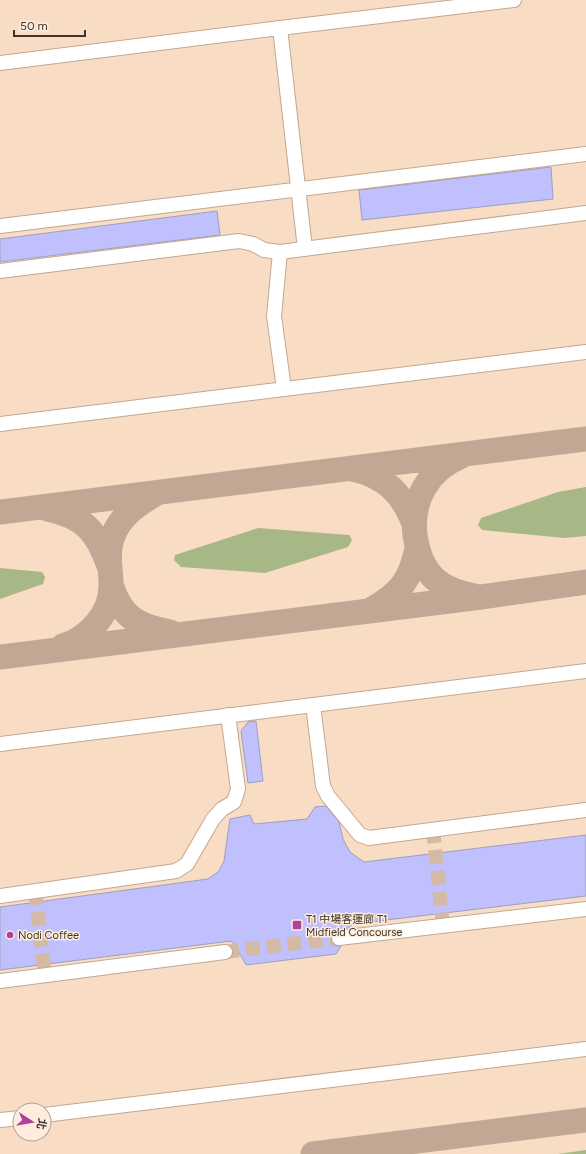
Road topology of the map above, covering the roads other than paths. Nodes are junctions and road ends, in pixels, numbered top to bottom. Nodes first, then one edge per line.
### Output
1 (514, 0) edge
2 (280, 28) junction
3 (0, 64) edge
4 (586, 154) edge
5 (299, 189) junction
6 (586, 213) edge
7 (0, 226) edge
8 (305, 249) junction
9 (280, 252) junction
10 (0, 271) edge
11 (586, 352) edge
12 (284, 389) junction
13 (0, 424) edge
14 (586, 671) edge
15 (313, 705) junction
16 (228, 716) junction
17 (0, 744) edge
18 (586, 810) edge
19 (0, 896) edge
20 (586, 909) edge
21 (339, 938) tunnel mouth
22 (225, 952) tunnel mouth
23 (0, 981) edge
24 (586, 1049) edge
25 (52, 1114) edge
26 (12, 1119) edge
27 (0, 1120) edge

1 - 2 lane
2 - 3 lane
2 - 5 lane
4 - 5 lane
5 - 7 lane
5 - 8 lane
6 - 8 lane
8 - 9 lane
9 - 10 lane
9 - 12 lane
11 - 12 lane
12 - 13 lane
14 - 15 lane
15 - 16 lane
15 - 18 lane
16 - 17 lane
16 - 19 lane
20 - 21 lane
22 - 23 lane
24 - 25 lane
26 - 27 lane

